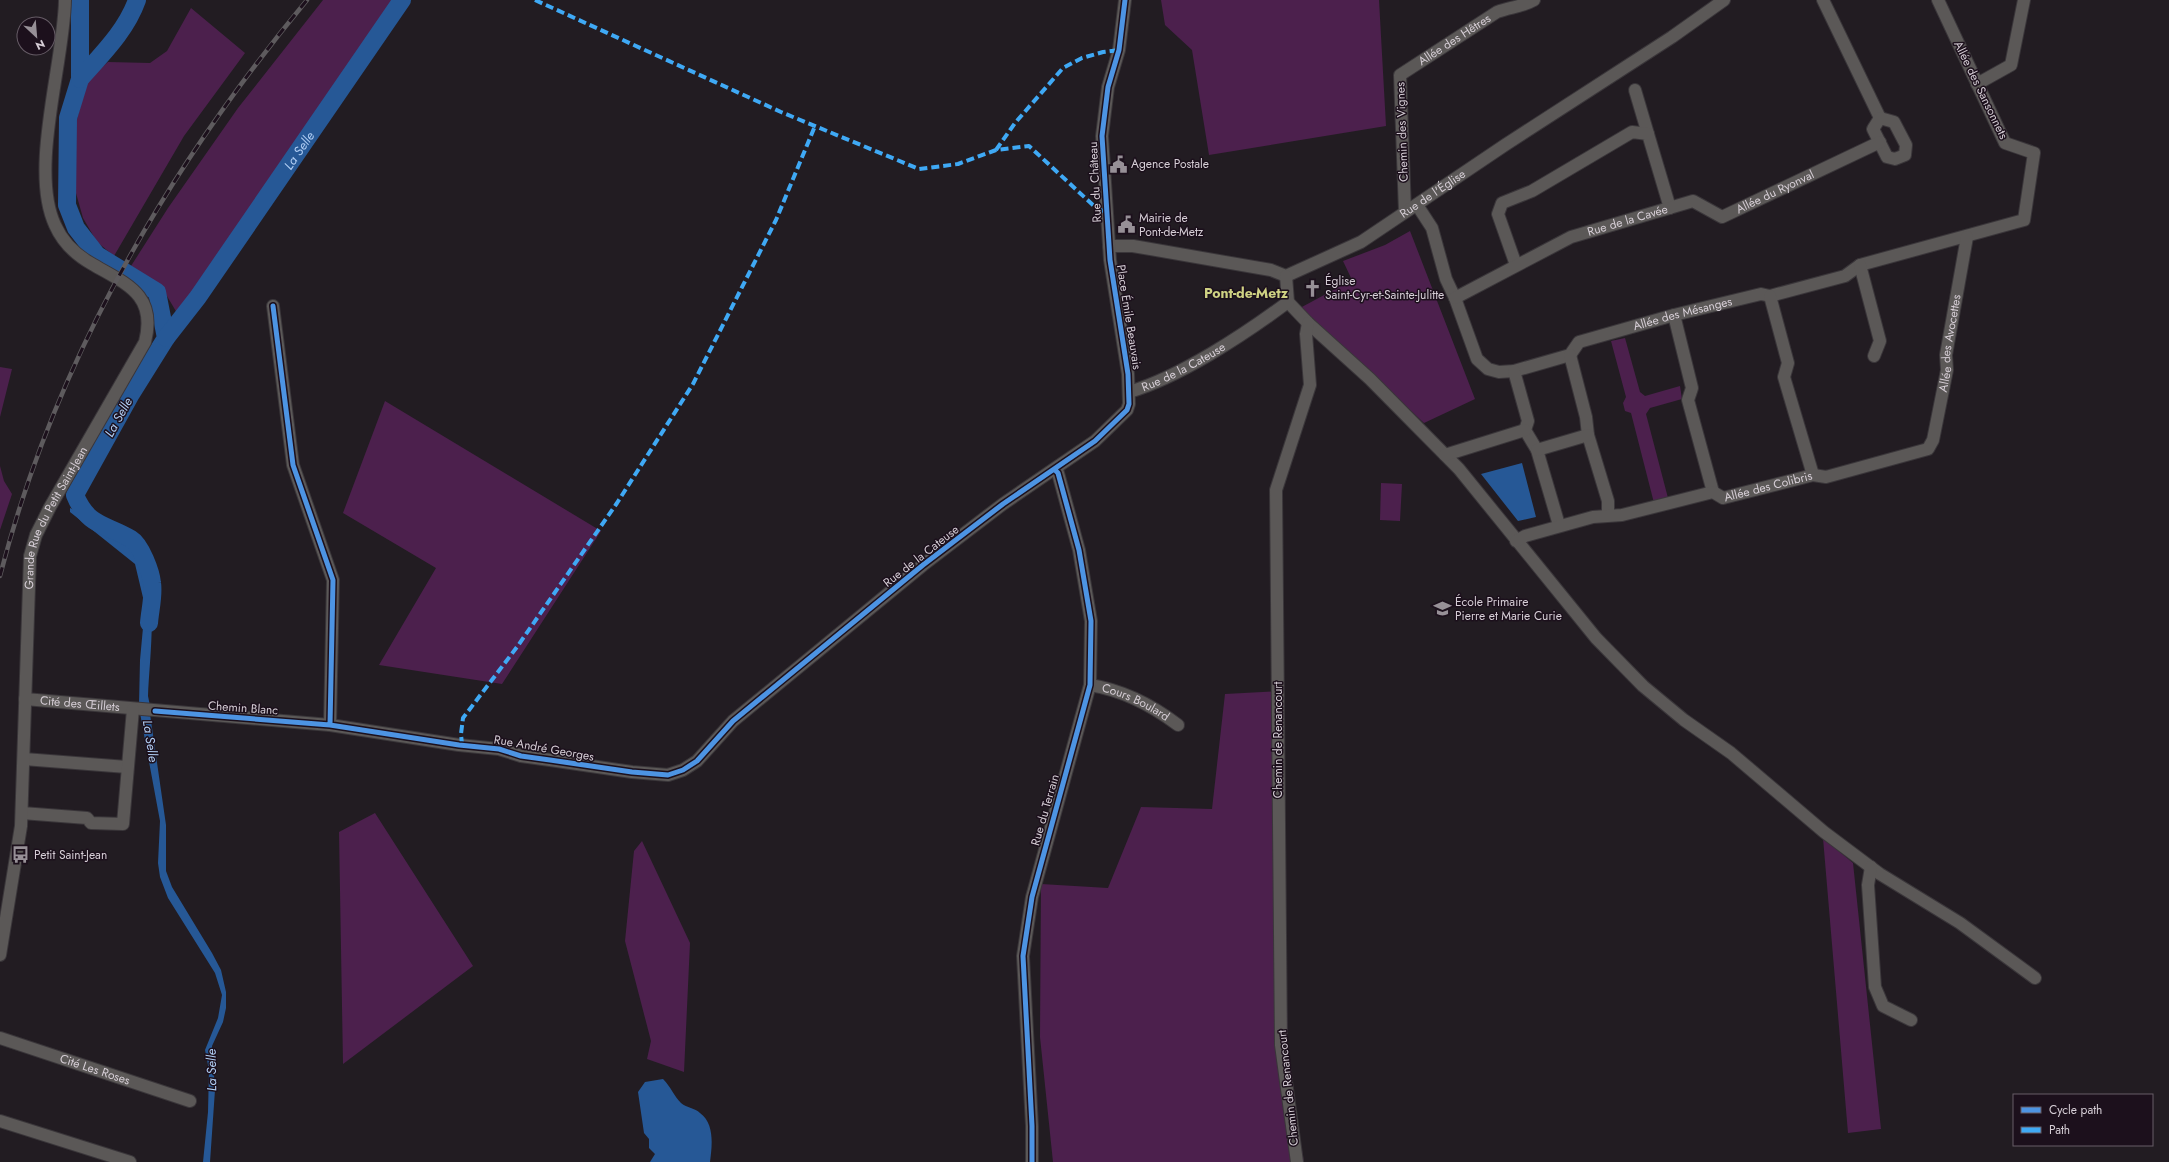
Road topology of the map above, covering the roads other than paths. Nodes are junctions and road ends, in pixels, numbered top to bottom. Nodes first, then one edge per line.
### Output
1 (66, 0) edge
2 (1125, 0) edge
3 (1534, 0) edge
4 (1724, 0) edge
5 (1822, 0) edge
6 (1938, 0) edge
7 (2024, 0) edge
8 (1508, 4) edge
9 (1400, 75) joint
10 (1977, 84) junction
11 (1635, 90) dead end
12 (1880, 118) junction
13 (1648, 134) junction
14 (1880, 142) junction
15 (2029, 188) joint
16 (1417, 205) junction
17 (1670, 208) junction
18 (1405, 212) junction
19 (1967, 237) junction
20 (1109, 246) junction
21 (1516, 265) junction
22 (1860, 265) junction
23 (1286, 276) junction
24 (1770, 296) junction
25 (1455, 298) junction
26 (1288, 302) junction
27 (273, 306) dead end
28 (1674, 315) junction
29 (1308, 323) junction
30 (1570, 355) junction
31 (1874, 356) dead end
32 (1514, 371) junction
33 (1129, 392) junction
34 (1525, 430) junction
35 (1588, 435) junction
36 (1928, 449) joint
37 (1536, 450) junction
38 (1445, 454) junction
39 (1055, 470) junction
40 (1813, 475) junction
41 (1713, 492) junction
42 (1608, 515) junction
43 (1559, 525) junction
44 (1516, 541) junction
45 (1090, 685) junction
46 (25, 699) junction
47 (136, 710) junction
48 (330, 725) junction
49 (1178, 725) dead end
50 (24, 759) junction
51 (127, 767) junction
52 (683, 770) joint
53 (22, 813) junction
54 (1871, 867) junction
55 (0, 954) edge
56 (2035, 978) dead end
57 (1911, 1020) dead end
58 (0, 1038) edge
59 (190, 1101) dead end
60 (0, 1121) edge
61 (130, 1162) edge
62 (1032, 1162) edge
63 (1297, 1162) edge

1 - 46 street, Grande Rue du Petit Saint-Jean
2 - 20 street, Rue du Château
3 - 8 street, Allée des Hêtres
4 - 16 street, Rue de l'Église
5 - 12 street
6 - 10 street, Allée des Sansonnets
7 - 10 street
8 - 9 street, Allée des Hêtres
9 - 18 street, Chemin des Vignes
10 - 15 street, Allée des Sansonnets
11 - 13 street, Rue de la Cavée
12 - 14 street
12 - 14 street
13 - 17 street, Rue de la Cavée
13 - 21 street
14 - 17 street, Allée du Ryonval
15 - 19 street, Allée des Mésanges
16 - 18 street, Rue de l'Église
16 - 25 street
17 - 21 street, Rue de la Cavée
18 - 23 street, Rue de l'Église
19 - 22 street, Allée des Mésanges
19 - 36 street, Allée des Avocettes
20 - 23 street
20 - 33 street, Place Émile Beauvais
21 - 25 street, Rue de la Cavée
22 - 24 street, Allée des Mésanges
22 - 31 street
23 - 26 street
24 - 28 street, Allée des Mésanges
24 - 40 street
25 - 32 street
26 - 29 street
26 - 33 street, Rue de la Cateuse
27 - 48 street
28 - 30 street, Allée des Mésanges
28 - 41 street
29 - 38 street
29 - 63 street, Chemin de Renancourt
30 - 32 street
30 - 35 street
32 - 34 street
33 - 39 street, Rue de la Cateuse
34 - 37 street
34 - 38 street
35 - 37 street
35 - 42 street
36 - 40 street, Allée des Colibris
37 - 43 street
38 - 44 street
39 - 45 street, Rue du Terrain
39 - 52 street, Rue de la Cateuse
40 - 41 street, Allée des Colibris
41 - 42 street, Allée des Colibris
42 - 43 street, Allée des Colibris
43 - 44 street, Allée des Colibris
44 - 54 street
45 - 49 street, Cours Boulard
45 - 62 street, Rue du Terrain
46 - 47 street, Cité des Œillets
46 - 50 street, Grande Rue du Petit Saint-Jean
47 - 48 street, Chemin Blanc
47 - 51 street, Cité des Œillets
48 - 52 street, Rue André Georges
50 - 51 street
50 - 53 street, Grande Rue du Petit Saint-Jean
51 - 53 street, Cité des Œillets
53 - 55 street, Grande Rue du Petit Saint-Jean
54 - 56 street
54 - 57 street
58 - 59 street, Cité Les Roses
60 - 61 street

